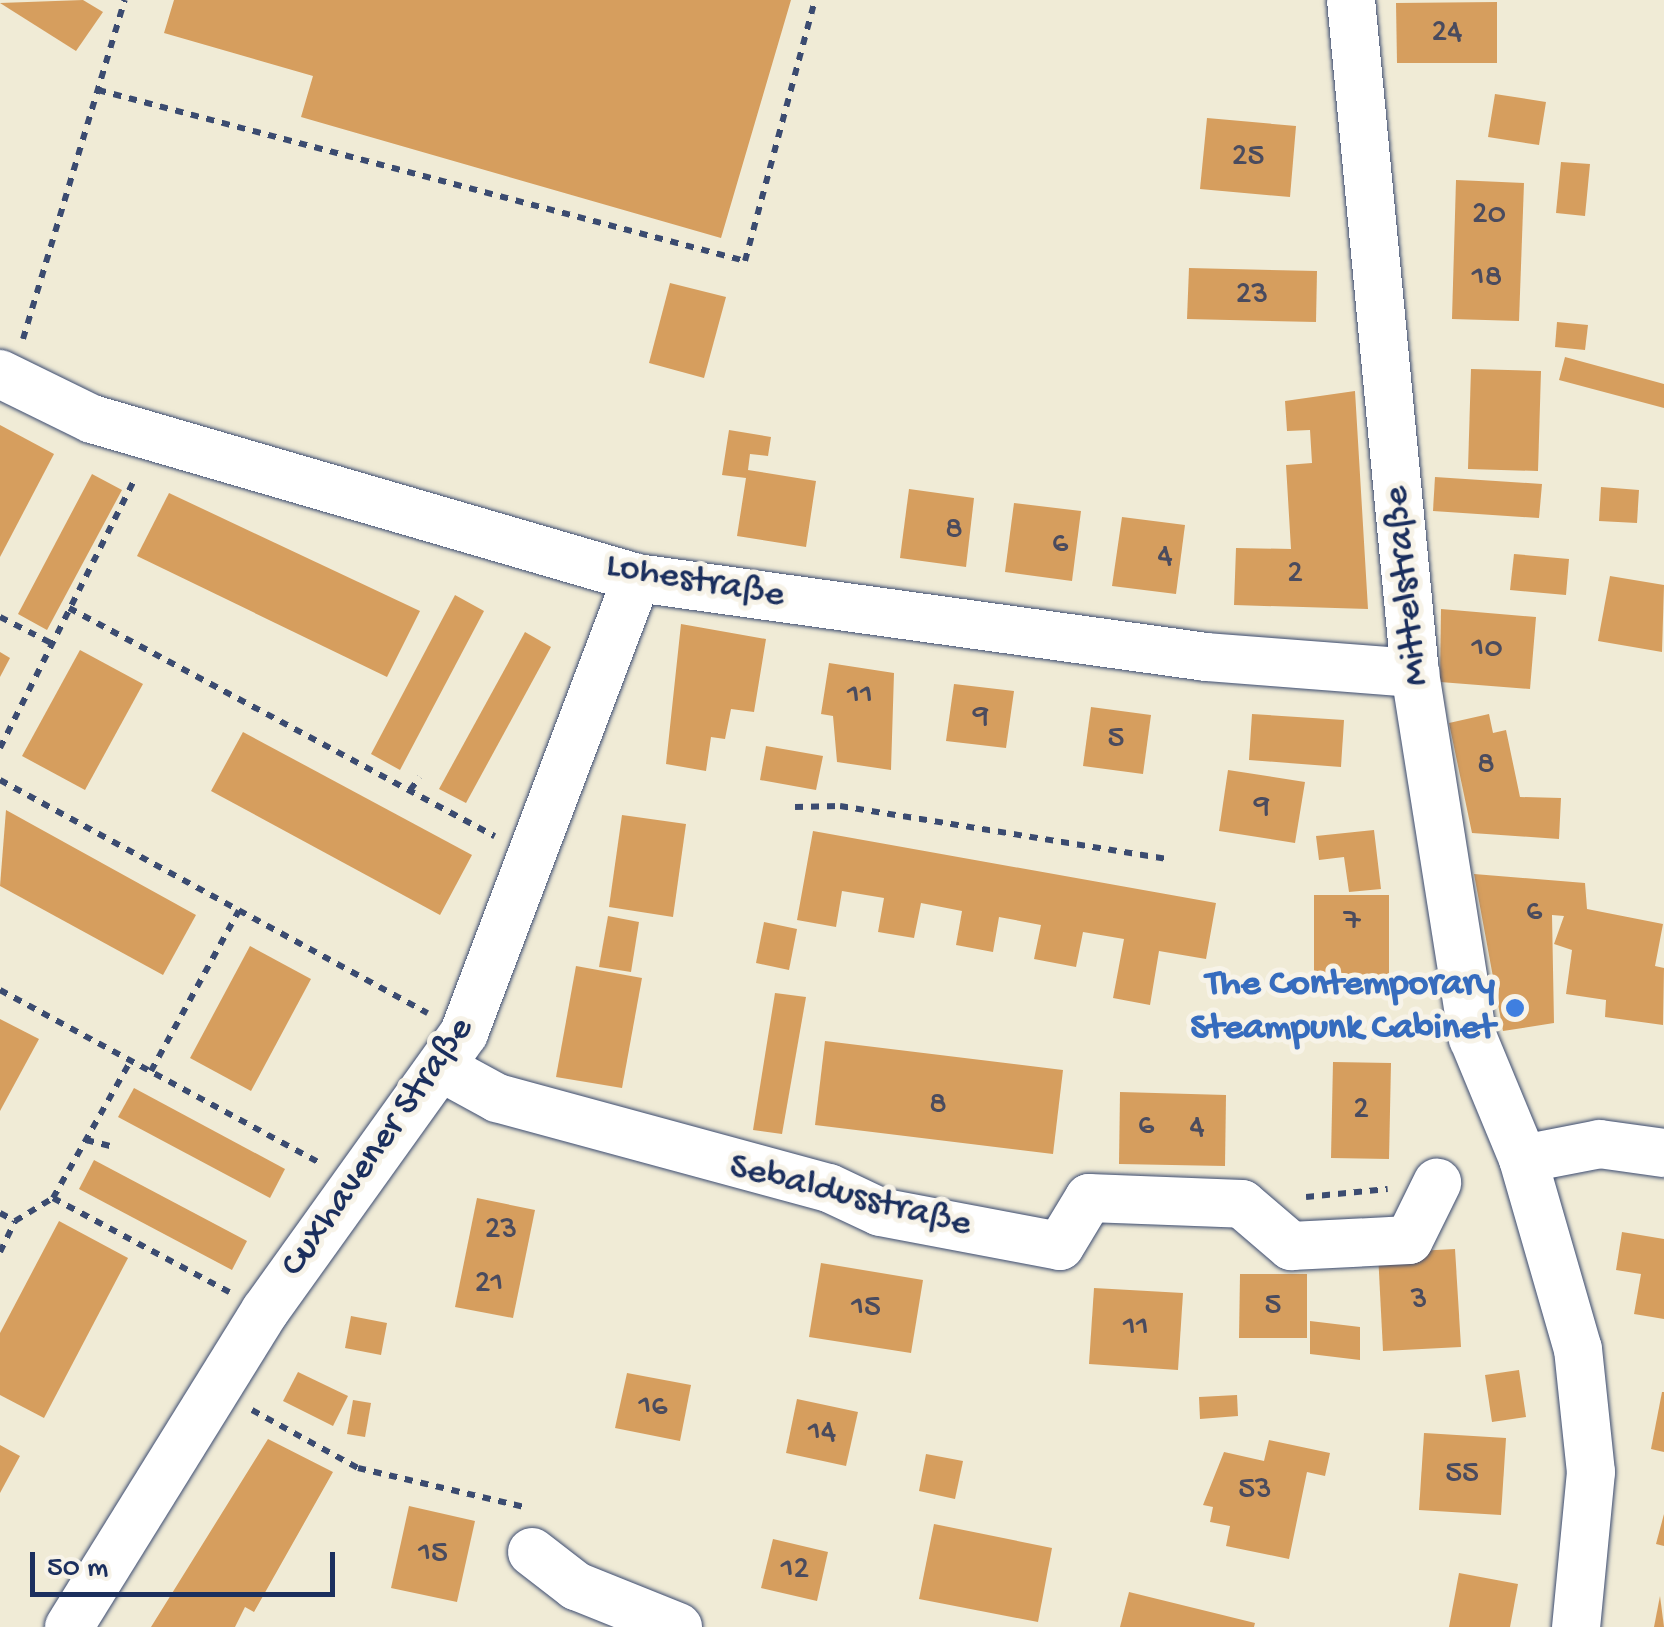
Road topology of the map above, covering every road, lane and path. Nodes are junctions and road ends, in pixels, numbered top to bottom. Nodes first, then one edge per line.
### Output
1 (125, 0) edge
2 (815, 0) edge
3 (1350, 0) edge
4 (98, 90) junction
5 (10, 361) edge
6 (156, 438) junction
7 (637, 578) junction
8 (69, 608) junction
9 (0, 618) edge
10 (51, 643) junction
11 (1415, 673) junction
12 (0, 748) edge
13 (420, 778) dead end
14 (0, 780) edge
15 (410, 790) junction
16 (795, 807) dead end
17 (536, 858) junction
18 (1169, 859) dead end
19 (239, 910) junction
20 (0, 990) edge
21 (453, 1050) junction
22 (131, 1060) junction
23 (151, 1071) junction
24 (86, 1140) junction
25 (114, 1147) dead end
26 (1664, 1153) edge
27 (1523, 1158) junction
28 (1437, 1184) joint
29 (361, 1186) junction
30 (54, 1198) junction
31 (1242, 1204) junction
32 (0, 1213) edge
33 (16, 1221) junction
34 (0, 1252) edge
35 (265, 1311) junction
36 (216, 1390) junction
37 (532, 1552) joint
38 (68, 1627) edge
39 (678, 1627) edge
40 (1576, 1627) edge

1 - 4 path
2 - 4 path
3 - 11 street, Mittelstraße
4 - 5 path
5 - 6 street, Lohestraße
6 - 7 street, Lohestraße
6 - 8 path
7 - 11 street, Lohestraße
7 - 17 street, Cuxhavener Straße
8 - 10 path
8 - 15 path
9 - 10 path
10 - 12 path
11 - 27 street, Mittelstraße
13 - 15 path
14 - 19 path
15 - 17 path
16 - 18 path
17 - 21 street, Cuxhavener Straße
19 - 21 path
19 - 23 path
20 - 22 path
21 - 29 street, Cuxhavener Straße
21 - 31 street, Sebaldusstraße
22 - 23 path
22 - 24 path
23 - 29 path
24 - 25 path
24 - 30 path
26 - 27 street
27 - 40 street, Mittelstraße
28 - 31 path
28 - 31 street
29 - 35 street, Cuxhavener Straße
30 - 33 path
30 - 35 path
32 - 33 path
33 - 34 path
35 - 36 street, Cuxhavener Straße
36 - 37 path
36 - 38 street, Cuxhavener Straße
37 - 39 street

